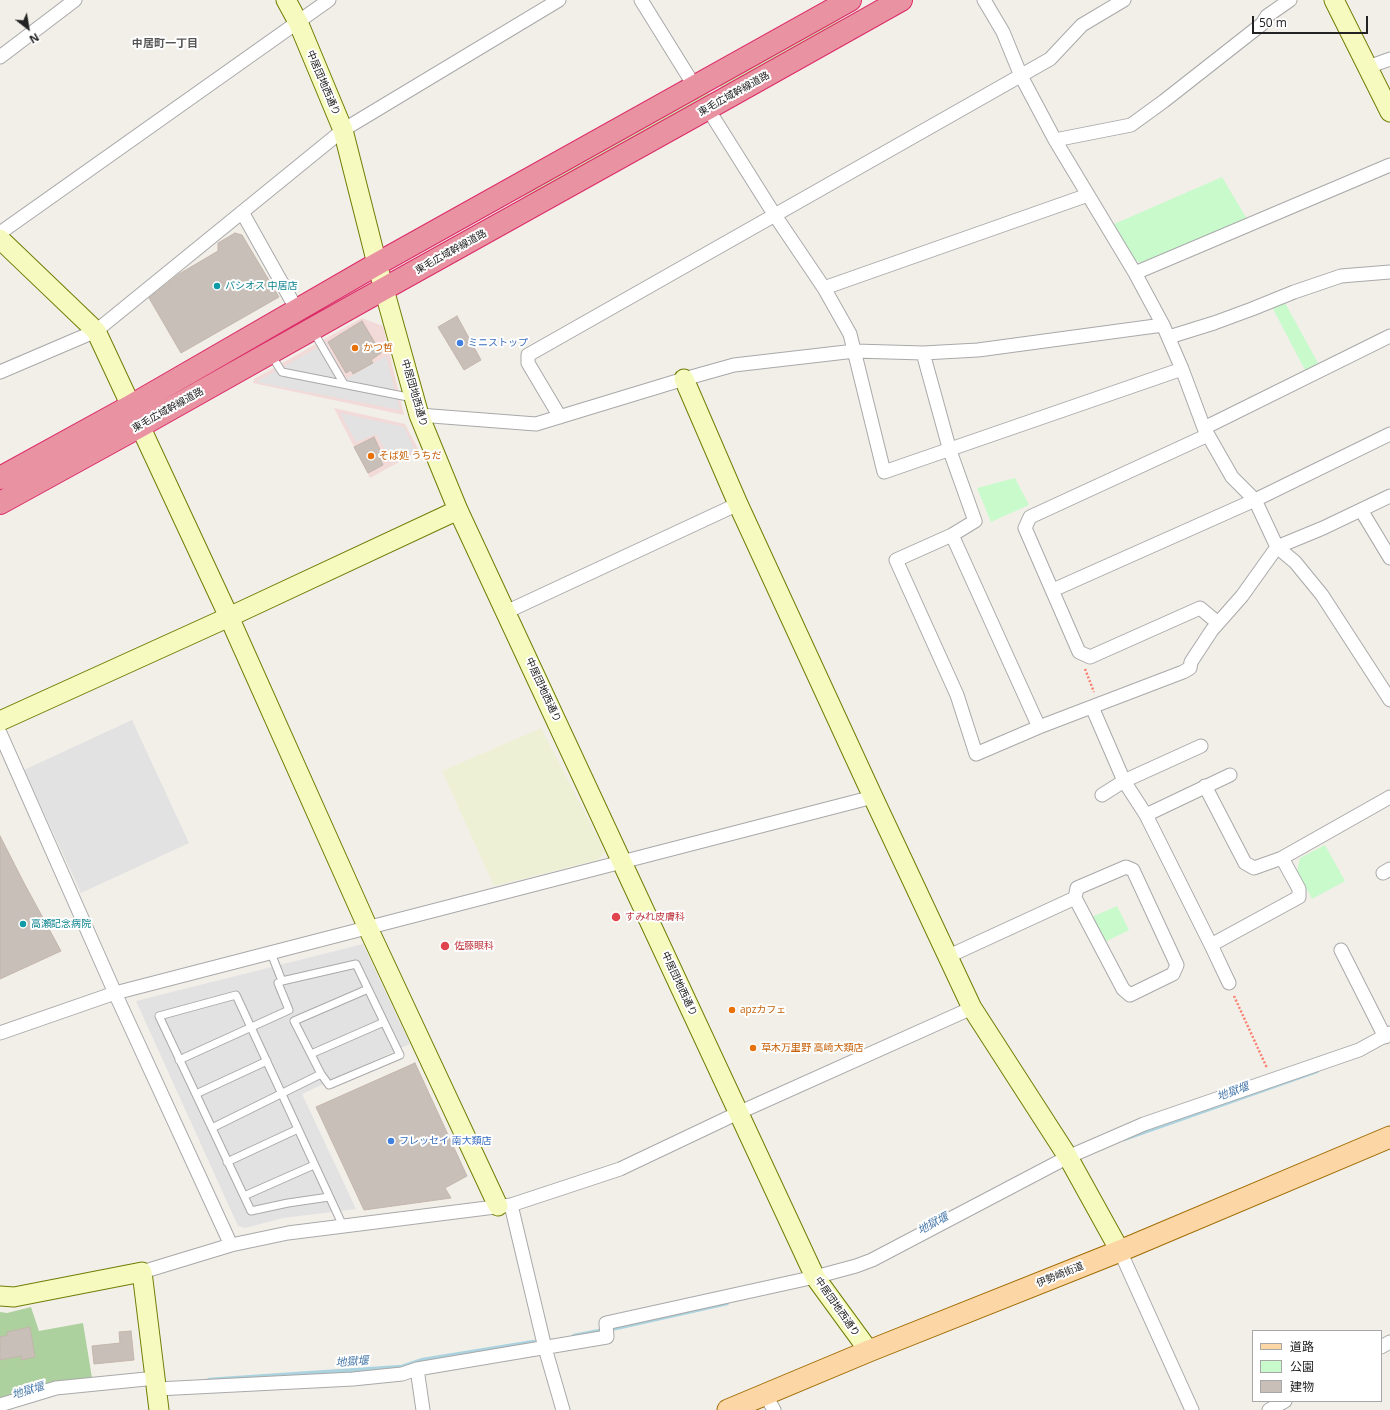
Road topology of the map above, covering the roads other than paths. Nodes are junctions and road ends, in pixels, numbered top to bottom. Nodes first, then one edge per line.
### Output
1 (75, 0) edge
2 (286, 0) edge
3 (330, 0) edge
4 (559, 0) edge
5 (641, 0) edge
6 (850, 0) edge
7 (900, 0) edge
8 (984, 0) edge
9 (1124, 0) edge
10 (1290, 0) edge
11 (1334, 0) edge
12 (298, 22) junction
13 (0, 56) edge
14 (1390, 59) edge
15 (1368, 68) junction
16 (1021, 76) junction
17 (695, 87) junction
18 (708, 109) junction
19 (1390, 112) edge
20 (343, 130) junction
21 (1055, 140) junction
22 (1390, 165) edge
23 (1088, 195) junction
24 (242, 212) junction
25 (774, 214) junction
26 (0, 233) edge
27 (0, 239) edge
28 (377, 264) junction
29 (1390, 272) edge
30 (1135, 273) junction
31 (824, 288) junction
32 (384, 289) junction
33 (298, 310) junction
34 (1163, 325) junction
35 (311, 329) junction
36 (96, 331) junction
37 (1390, 336) edge
38 (1169, 337) junction
39 (855, 351) junction
40 (270, 353) junction
41 (923, 353) junction
42 (1182, 369) junction
43 (0, 372) edge
44 (684, 379) junction
45 (344, 384) junction
46 (131, 406) junction
47 (417, 407) junction
48 (560, 417) junction
49 (140, 426) junction
50 (1206, 431) junction
51 (1390, 434) edge
52 (950, 451) junction
53 (0, 478) edge
54 (1390, 496) edge
55 (1255, 500) junction
56 (0, 503) edge
57 (738, 504) junction
58 (458, 510) junction
59 (1361, 510) junction
60 (952, 535) junction
61 (1277, 547) junction
62 (1390, 558) edge
63 (1053, 590) junction
64 (506, 612) junction
65 (229, 617) junction
66 (1218, 623) junction
67 (1390, 700) edge
68 (1095, 705) junction
69 (0, 721) edge
70 (1039, 727) junction
71 (0, 733) edge
72 (1201, 746) dead end
73 (1230, 775) dead end
74 (1124, 781) junction
75 (1205, 786) junction
76 (1102, 795) dead end
77 (873, 797) junction
78 (1390, 797) edge
79 (1146, 816) junction
80 (1282, 858) junction
81 (623, 862) junction
82 (1075, 898) junction
83 (368, 928) junction
84 (1212, 944) junction
85 (1341, 950) dead end
86 (272, 953) junction
87 (949, 956) junction
88 (282, 981) junction
89 (1229, 983) road end
90 (368, 989) junction
91 (115, 993) junction
92 (972, 1008) junction
93 (289, 1010) junction
94 (294, 1021) junction
95 (384, 1022) junction
96 (251, 1027) junction
97 (0, 1033) edge
98 (1388, 1035) edge
99 (311, 1054) junction
100 (179, 1060) junction
101 (267, 1061) junction
102 (321, 1074) junction
103 (196, 1094) junction
104 (282, 1094) junction
105 (738, 1113) junction
106 (212, 1128) junction
107 (298, 1129) junction
108 (1390, 1137) edge
109 (1068, 1157) junction
110 (227, 1162) junction
111 (314, 1165) junction
112 (244, 1196) junction
113 (329, 1197) junction
114 (505, 1206) junction
115 (343, 1226) junction
116 (231, 1245) junction
117 (1120, 1251) junction
118 (142, 1272) junction
119 (815, 1277) junction
120 (0, 1296) edge
121 (545, 1348) junction
122 (869, 1351) junction
123 (417, 1369) junction
124 (157, 1384) junction
125 (770, 1402) edge
126 (1283, 1402) edge
127 (0, 1405) edge
128 (159, 1410) edge
129 (423, 1410) edge
130 (563, 1410) edge
131 (728, 1410) edge
132 (1192, 1410) edge
133 (1269, 1410) edge

1 - 13 street
2 - 12 street, 中居団地西通り
3 - 12 street
4 - 20 street
5 - 17 street
6 - 17 highway
7 - 18 highway, 東毛広域幹線道路
8 - 16 street
9 - 16 street
10 - 21 street
11 - 15 street
12 - 20 street, 中居団地西通り
12 - 26 street
14 - 15 street
15 - 19 street
16 - 21 street
16 - 25 street
17 - 28 highway
18 - 25 street
18 - 32 highway, 東毛広域幹線道路
20 - 24 street
20 - 28 street, 中居団地西通り
21 - 23 street
22 - 30 street
23 - 30 street
23 - 31 street
24 - 33 street
24 - 36 street
25 - 31 street
25 - 48 street
27 - 36 street
28 - 32 street, 中居団地西通り
28 - 33 highway
29 - 38 street
30 - 34 street
31 - 39 street
32 - 35 highway, 東毛広域幹線道路
32 - 47 street, 中居団地西通り
33 - 46 highway
34 - 38 street
34 - 41 street
35 - 40 highway, 東毛広域幹線道路
35 - 45 lane
36 - 43 street
36 - 46 street
37 - 50 street
38 - 42 street
39 - 41 street
39 - 44 street
39 - 52 street
40 - 45 lane
40 - 49 highway, 東毛広域幹線道路
41 - 52 street
42 - 50 street
42 - 52 street
44 - 48 street
44 - 57 street
45 - 47 lane
46 - 53 highway
47 - 48 street
47 - 58 street, 中居団地西通り
49 - 56 highway, 東毛広域幹線道路
49 - 65 street
50 - 55 street
50 - 63 street
51 - 55 street
52 - 60 street
54 - 59 street
55 - 61 street
55 - 63 street
57 - 64 street
57 - 77 street
58 - 64 street, 中居団地西通り
58 - 65 street
59 - 61 street
59 - 62 street
60 - 70 street
60 - 70 street
61 - 66 street
61 - 67 street
63 - 66 street
64 - 81 street, 中居団地西通り
65 - 69 street
65 - 83 street
66 - 68 street
68 - 70 street
68 - 74 street
71 - 91 street
72 - 74 street
73 - 75 street
74 - 76 street
74 - 79 street
75 - 79 street
75 - 80 street
77 - 81 street
77 - 87 street
78 - 80 street
79 - 84 street
80 - 84 street
81 - 83 street
81 - 105 street, 中居団地西通り
82 - 82 street
82 - 87 street
83 - 86 street
83 - 114 street
84 - 89 street
85 - 98 street
86 - 88 lane
86 - 91 street
87 - 92 street
88 - 90 lane
88 - 93 lane
90 - 94 lane
90 - 95 lane
91 - 97 street
91 - 116 street
92 - 105 street
92 - 109 street
93 - 94 lane
93 - 96 lane
94 - 99 lane
95 - 99 lane
95 - 102 lane
96 - 100 lane
96 - 100 lane
96 - 101 lane
98 - 109 street
99 - 102 lane
100 - 103 lane
101 - 103 lane
101 - 104 lane
102 - 104 lane
103 - 106 lane
104 - 106 lane
104 - 107 lane
105 - 114 street
105 - 119 street, 中居団地西通り
106 - 110 lane
107 - 110 lane
107 - 111 lane
108 - 117 main road, 伊勢崎街道
109 - 117 street
109 - 119 street
110 - 112 lane
111 - 112 lane
111 - 113 lane
112 - 113 lane
113 - 115 lane
114 - 115 street
114 - 121 street
115 - 116 street
116 - 118 street
117 - 122 main road, 伊勢崎街道
117 - 132 street
118 - 120 street
118 - 124 street
119 - 121 street
119 - 122 street, 中居団地西通り
121 - 123 street
121 - 130 street
122 - 125 main road, 伊勢崎街道
123 - 124 street
123 - 129 street
124 - 127 street
124 - 128 street
125 - 131 main road, 伊勢崎街道
126 - 133 street

